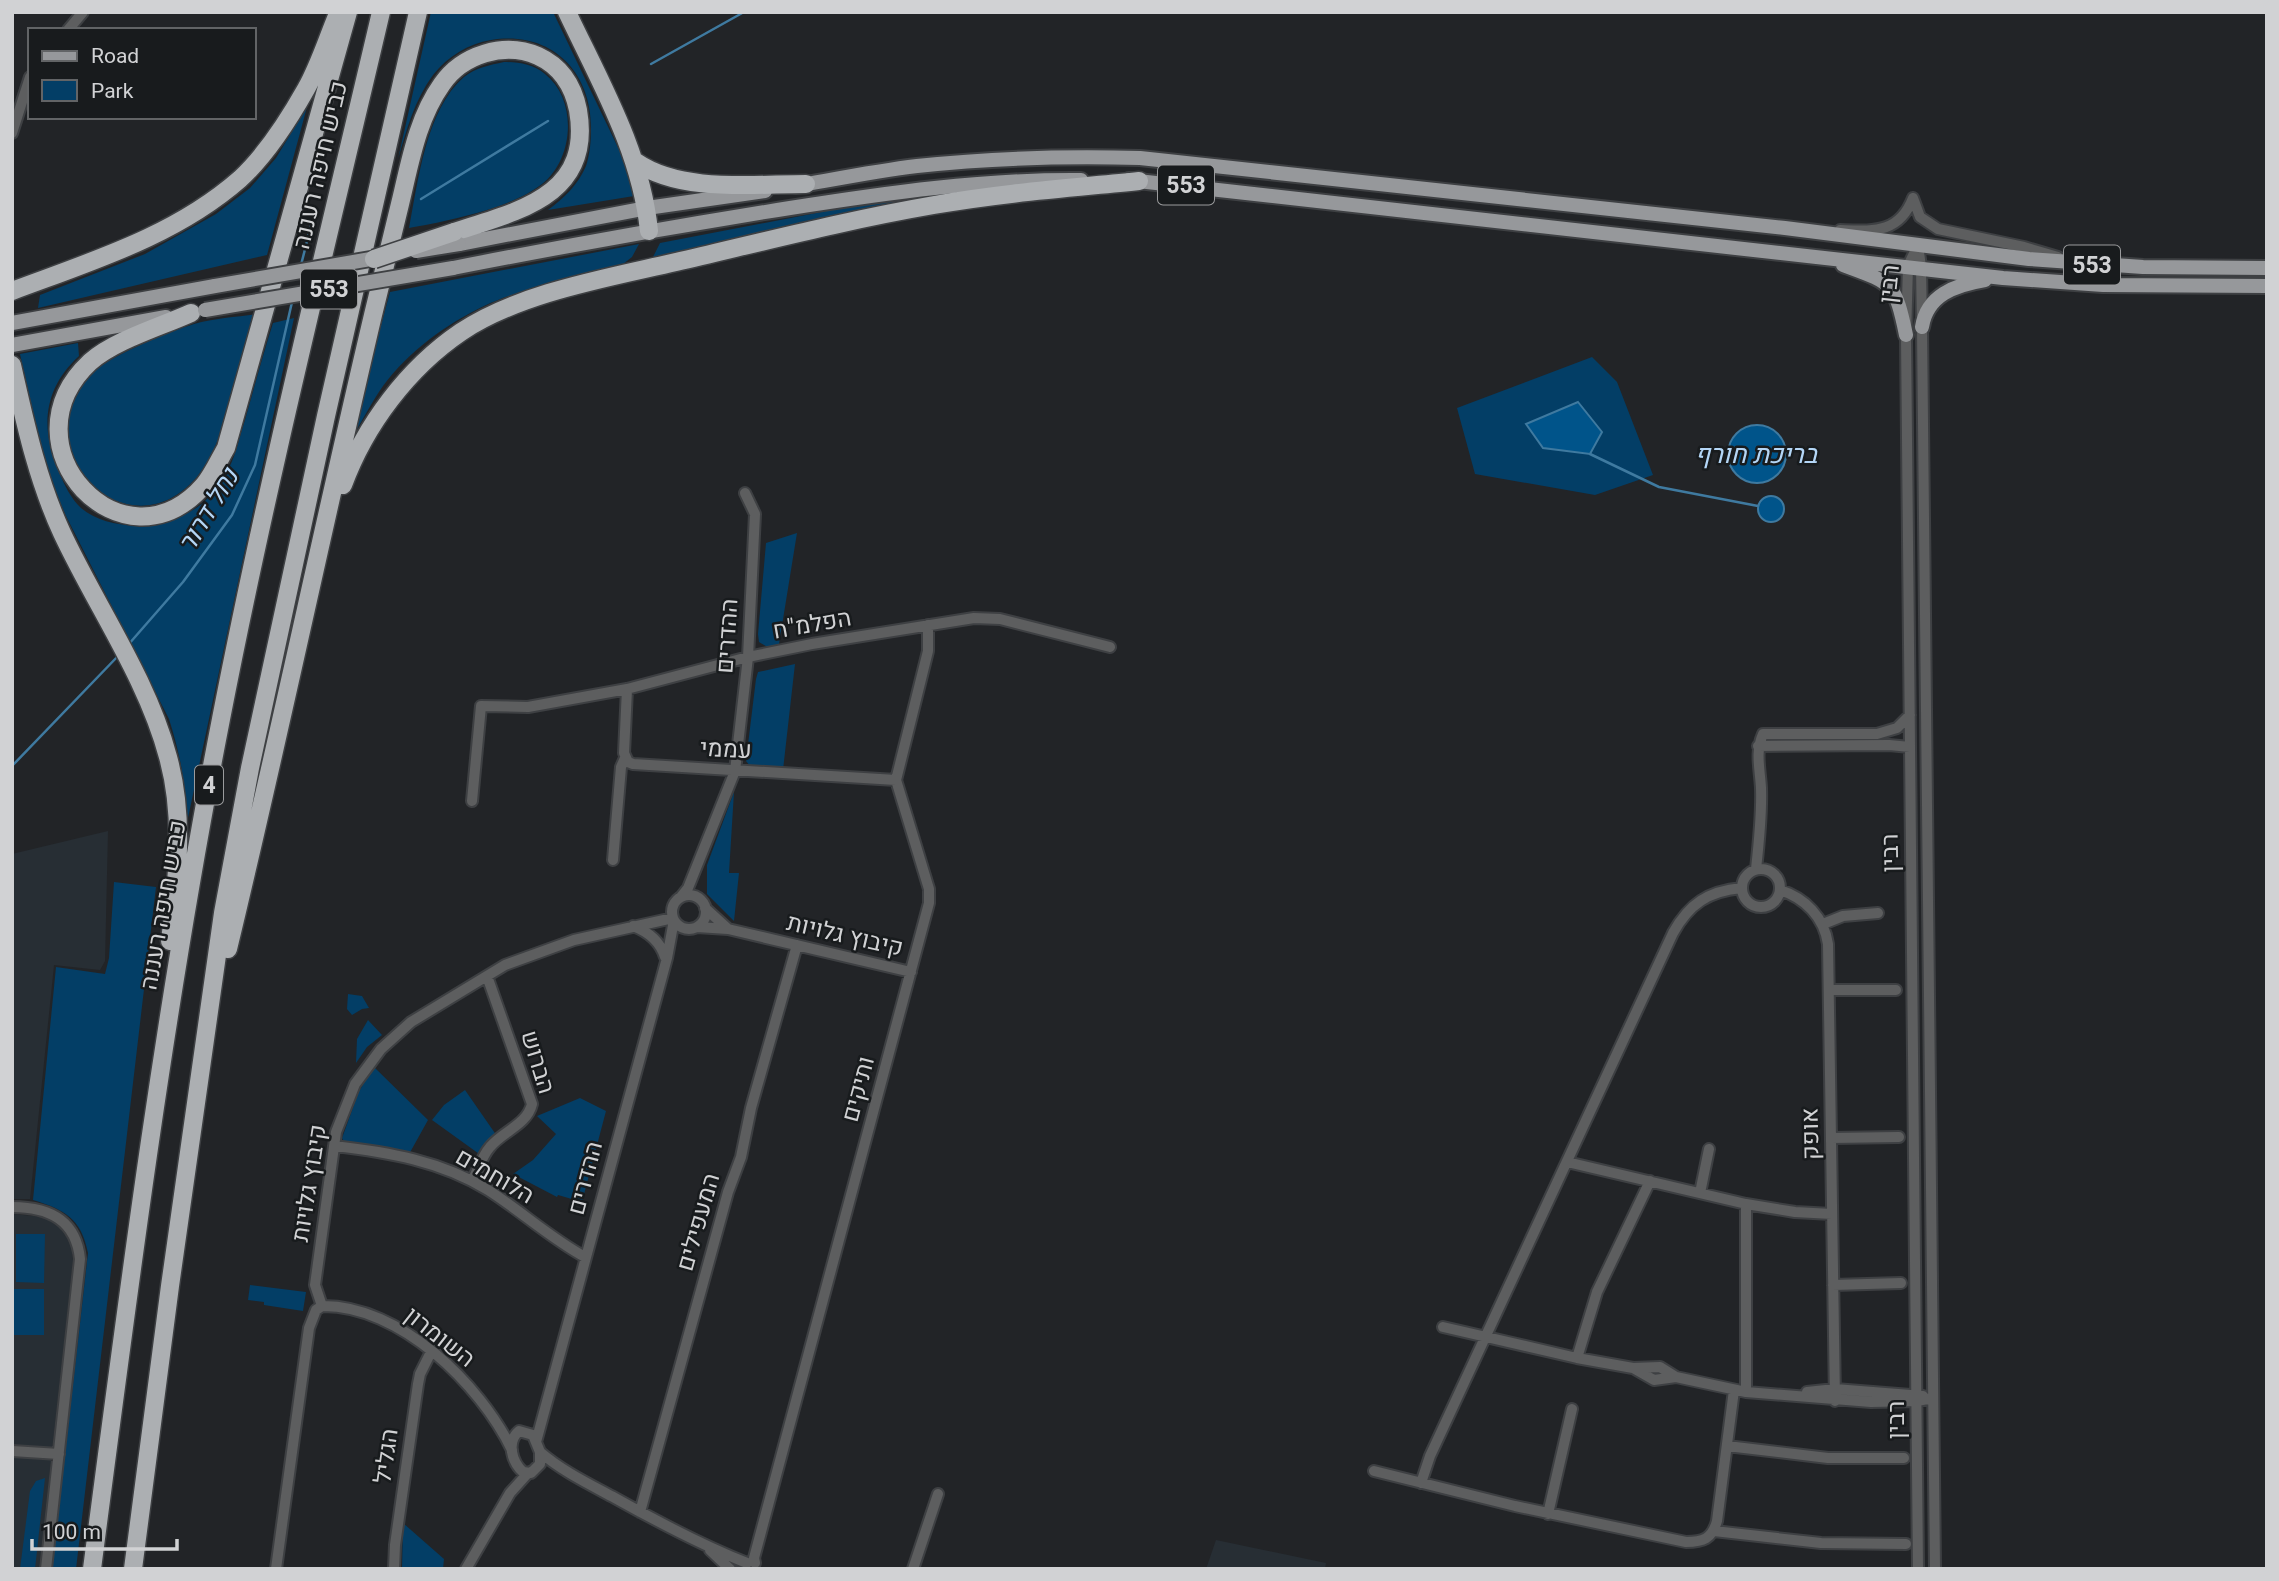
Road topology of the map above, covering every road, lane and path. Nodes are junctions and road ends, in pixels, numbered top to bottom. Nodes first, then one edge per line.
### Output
1 (83, 12) edge
2 (338, 12) edge
3 (348, 12) edge
4 (381, 12) edge
5 (418, 12) edge
6 (567, 12) edge
7 (70, 28) edge
8 (28, 83) edge
9 (12, 133) edge
10 (636, 162) junction
11 (1139, 181) junction
12 (806, 184) junction
13 (647, 208) junction
14 (1785, 229) junction
15 (649, 230) junction
16 (457, 238) junction
17 (1918, 245) junction
18 (1822, 258) junction
19 (374, 259) joint
20 (2084, 264) junction
21 (1915, 266) junction
22 (2267, 268) edge
23 (2003, 278) junction
24 (2267, 286) edge
25 (12, 291) edge
26 (198, 312) junction
27 (12, 323) edge
28 (1922, 327) junction
29 (1906, 335) junction
30 (12, 345) edge
31 (12, 365) edge
32 (12, 397) edge
33 (25, 422) junction
34 (746, 492) dead end
35 (928, 625) junction
36 (1110, 647) dead end
37 (748, 657) junction
38 (294, 664) junction
39 (627, 689) junction
40 (1910, 715) junction
41 (1763, 746) junction
42 (1910, 747) junction
43 (625, 758) junction
44 (736, 771) junction
45 (896, 780) junction
46 (472, 801) dead end
47 (613, 860) dead end
48 (699, 861) junction
49 (1762, 869) junction
50 (1742, 888) junction
51 (1780, 890) junction
52 (680, 898) junction
53 (704, 905) junction
54 (1878, 913) dead end
55 (673, 919) junction
56 (1823, 924) junction
57 (633, 926) junction
58 (692, 928) junction
59 (728, 929) junction
60 (797, 944) junction
61 (666, 959) junction
62 (911, 972) junction
63 (486, 976) junction
64 (1829, 990) junction
65 (1896, 990) dead end
66 (202, 1058) junction
67 (1899, 1137) dead end
68 (1831, 1138) junction
69 (334, 1146) junction
70 (1709, 1149) dead end
71 (1567, 1162) junction
72 (472, 1181) junction
73 (1650, 1181) junction
74 (1700, 1193) junction
75 (1746, 1204) junction
76 (12, 1207) edge
77 (1832, 1214) junction
78 (585, 1257) junction
79 (132, 1265) junction
80 (1901, 1283) dead end
81 (1833, 1285) junction
82 (322, 1306) junction
83 (1443, 1327) dead end
84 (1486, 1337) junction
85 (431, 1352) junction
86 (1577, 1357) junction
87 (1740, 1391) junction
88 (1835, 1395) junction
89 (1917, 1398) junction
90 (1933, 1398) junction
91 (483, 1405) junction
92 (544, 1408) junction
93 (1572, 1409) dead end
94 (521, 1431) junction
95 (1727, 1446) junction
96 (538, 1447) junction
97 (512, 1450) junction
98 (12, 1451) edge
99 (59, 1454) junction
100 (1904, 1458) dead end
101 (516, 1463) junction
102 (540, 1464) junction
103 (1374, 1471) dead end
104 (528, 1473) junction
105 (573, 1475) junction
106 (1421, 1483) junction
107 (510, 1493) junction
108 (938, 1494) dead end
109 (640, 1512) junction
110 (1548, 1514) junction
111 (1714, 1531) junction
112 (1906, 1544) dead end
113 (705, 1545) junction
114 (751, 1566) edge
115 (46, 1569) edge
116 (92, 1569) edge
117 (133, 1569) edge
118 (276, 1569) edge
119 (394, 1569) edge
120 (466, 1569) edge
121 (730, 1569) edge
122 (913, 1569) edge
123 (1918, 1569) edge
124 (1935, 1569) edge

1 - 7 street
2 - 25 highway
3 - 26 highway
4 - 79 highway, כביש חיפה רעננה / 4
5 - 66 highway, 4
6 - 10 highway
8 - 9 street
10 - 12 highway
10 - 13 highway
11 - 15 main road, 553
11 - 18 main road, 553
11 - 38 highway
12 - 13 main road, 553
12 - 14 main road, 553
13 - 15 highway
13 - 16 main road, 553
14 - 17 main road, 553
14 - 20 street
15 - 26 main road, 553, bridge
16 - 19 highway, bridge
16 - 38 highway
17 - 20 main road, 553
17 - 21 street, רבין
18 - 21 main road, 553
18 - 29 main road
19 - 27 main road, 553, bridge
20 - 22 main road, 553
21 - 23 main road, 553
21 - 28 street, רבין
21 - 29 street, רבין
23 - 24 main road, 553
23 - 28 main road
26 - 30 main road, 553
28 - 90 street, רבין
29 - 40 street, רבין
31 - 33 highway
32 - 33 highway
33 - 79 highway
34 - 37 street, ההדרים
35 - 36 street, הפלמ"ח
35 - 37 street, הפלמ"ח
35 - 45 street
37 - 39 street, הפלמ"ח
37 - 44 street, ההדרים
38 - 66 highway
39 - 43 street
39 - 46 street, הפלמ"ח
40 - 41 street
40 - 42 street, רבין
41 - 42 street
41 - 49 street
42 - 89 street, רבין
43 - 44 street, עממי
43 - 47 street
44 - 45 street, עממי
44 - 48 street, ההדרים
45 - 62 street, ותיקים
48 - 52 street, ההדרים
48 - 53 street, ההדרים
49 - 50 street
49 - 51 street
50 - 51 street
50 - 71 street
51 - 56 street
52 - 53 street
52 - 55 street
53 - 58 street
53 - 59 street
54 - 56 street
55 - 57 street, קיבוץ גלויות
55 - 58 street
55 - 61 street, ההדרים
56 - 64 street, אופק
57 - 61 street
57 - 63 street, קיבוץ גלויות
58 - 59 street, קיבוץ גלויות
58 - 61 street, ההדרים
59 - 60 street, קיבוץ גלויות
60 - 62 street, קיבוץ גלויות
60 - 109 street, המעפילים
61 - 78 street, ההדרים
62 - 114 street, ותיקים
63 - 69 street, קיבוץ גלויות
63 - 72 street, הברוש
64 - 65 street
64 - 68 street, אופק
66 - 117 highway, 4
67 - 68 street
68 - 77 street, אופק
69 - 72 street, הלוחמים
69 - 82 street, קיבוץ גלויות
70 - 74 street
71 - 73 street
71 - 84 street
72 - 78 street, הלוחמים
73 - 74 street
73 - 86 street
74 - 75 street
75 - 77 street
75 - 87 street
76 - 99 street
77 - 81 street, אופק
78 - 92 street, ההדרים
79 - 116 highway, כביש חיפה רעננה / 4
80 - 81 street
81 - 88 street, אופק
82 - 85 street, השומרון
82 - 118 street
83 - 84 street
84 - 86 street
84 - 106 street
85 - 91 street, השומרון
85 - 119 street, הגליל
86 - 87 street
87 - 88 street
87 - 95 street
88 - 89 street
89 - 90 street
89 - 123 street, רבין
90 - 124 street, רבין
91 - 94 street, השומרון
91 - 97 street, השומרון
92 - 94 street, ההדרים
92 - 96 street, ההדרים
93 - 110 street
94 - 96 street
94 - 97 street
95 - 100 street
95 - 111 street
96 - 102 street
96 - 105 street
97 - 101 street
98 - 99 street
99 - 115 street
101 - 104 street
101 - 107 street
102 - 104 street
102 - 105 street
103 - 106 street
104 - 107 street
105 - 109 street
106 - 110 street
107 - 120 street
108 - 122 street
109 - 113 street
110 - 111 street
111 - 112 street
113 - 114 street
113 - 121 street

